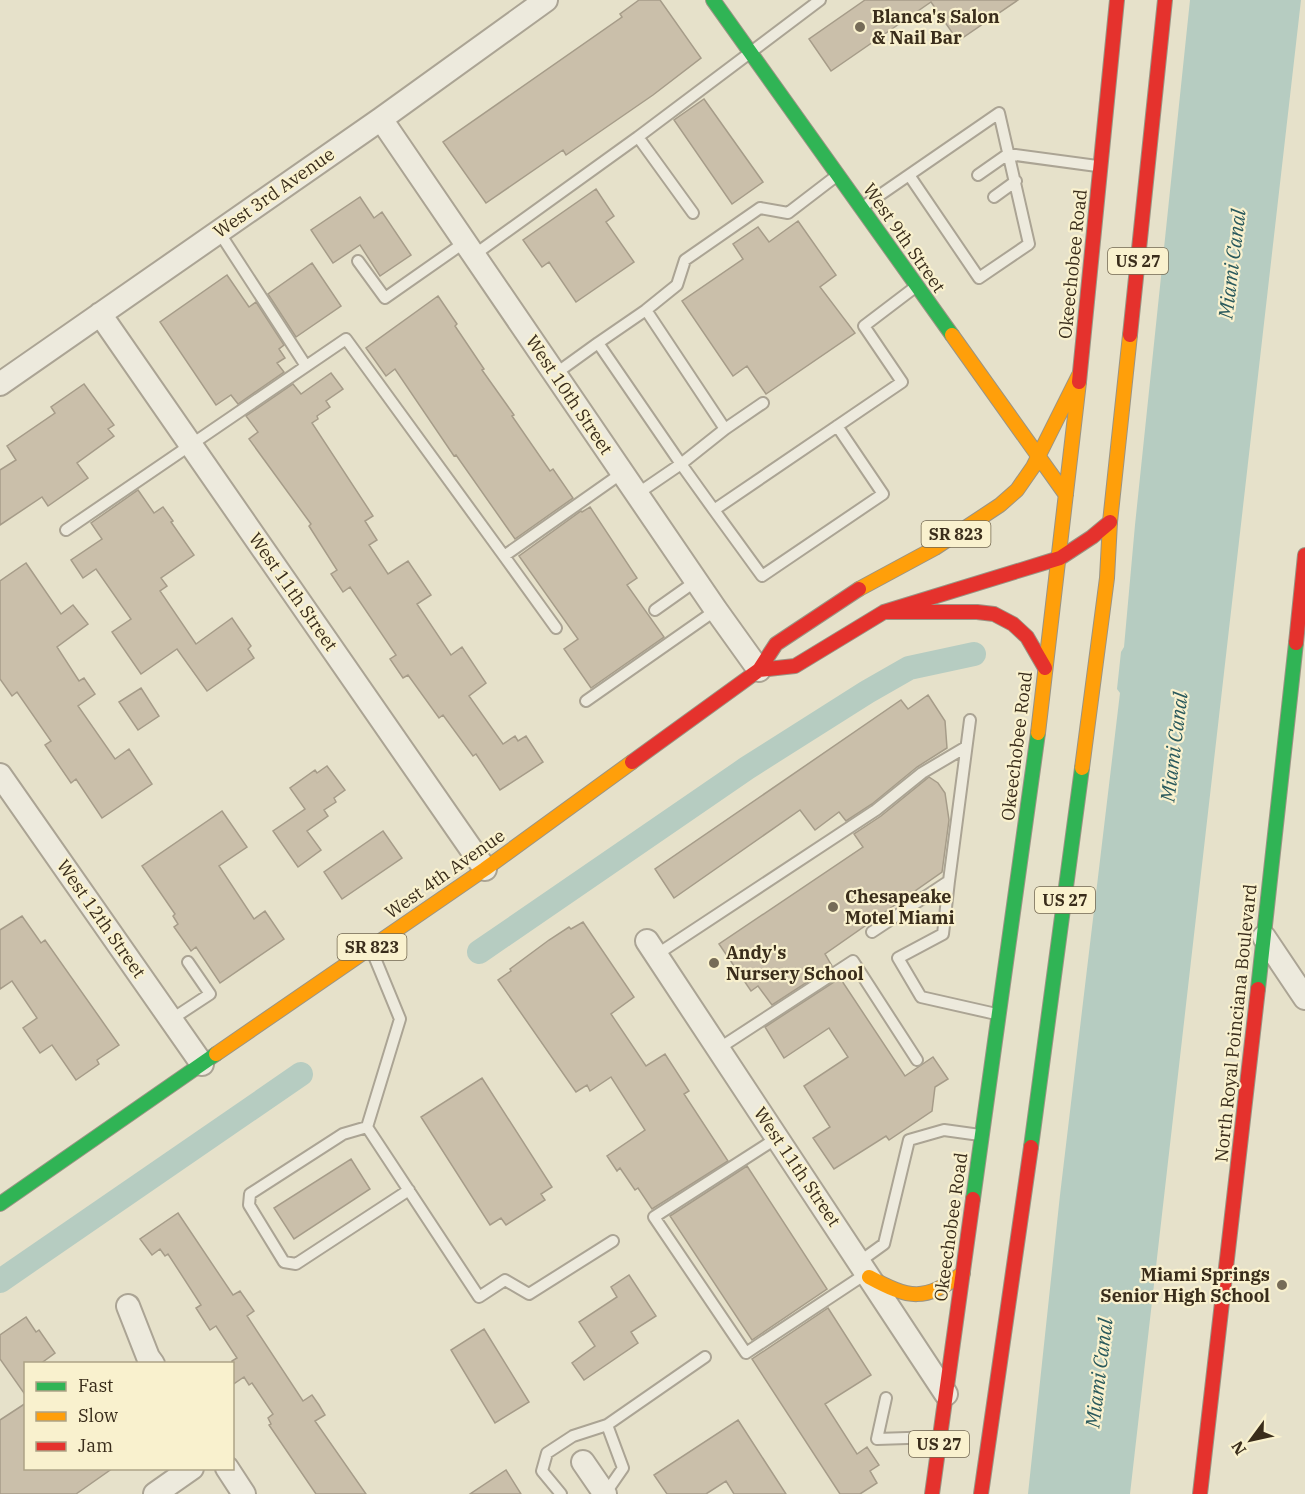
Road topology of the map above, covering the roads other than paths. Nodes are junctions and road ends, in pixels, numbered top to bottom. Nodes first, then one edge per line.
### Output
1 (546, 0) edge
2 (714, 0) edge
3 (820, 0) edge
4 (1117, 0) edge
5 (1165, 0) edge
6 (751, 53) junction
7 (381, 118) junction
8 (638, 137) junction
9 (1008, 154) junction
10 (1101, 167) junction
11 (838, 175) junction
12 (909, 175) junction
13 (978, 175) dead end
14 (1016, 181) junction
15 (994, 197) dead end
16 (861, 208) junction
17 (693, 213) dead end
18 (219, 232) junction
19 (469, 248) junction
20 (358, 261) dead end
21 (916, 286) junction
22 (646, 310) junction
23 (100, 314) junction
24 (598, 343) junction
25 (306, 366) junction
26 (1081, 370) junction
27 (555, 374) junction
28 (0, 384) edge
29 (763, 403) dead end
30 (837, 426) junction
31 (725, 429) junction
32 (190, 444) junction
33 (1038, 458) junction
34 (681, 464) junction
35 (622, 473) junction
36 (637, 494) junction
37 (1066, 495) junction
38 (714, 510) junction
39 (1077, 512) dead end
40 (1110, 522) junction
41 (66, 530) dead end
42 (1090, 533) junction
43 (504, 555) junction
44 (1305, 555) edge
45 (1059, 558) junction
46 (1107, 578) junction
47 (696, 581) junction
48 (655, 610) dead end
49 (716, 610) junction
50 (884, 612) junction
51 (556, 628) dead end
52 (1045, 668) junction
53 (759, 670) junction
54 (586, 701) dead end
55 (970, 720) dead end
56 (966, 747) junction
57 (0, 775) edge
58 (485, 869) junction
59 (949, 881) junction
60 (872, 932) dead end
61 (1264, 937) junction
62 (371, 948) junction
63 (651, 948) joint
64 (188, 963) dead end
65 (1305, 998) edge
66 (999, 1015) junction
67 (172, 1019) junction
68 (718, 1049) junction
69 (917, 1060) dead end
70 (202, 1064) junction
71 (368, 1126) junction
72 (982, 1136) junction
73 (777, 1138) junction
74 (409, 1190) junction
75 (0, 1204) edge
76 (613, 1241) dead end
77 (865, 1271) junction
78 (963, 1273) junction
79 (128, 1306) dead end
80 (705, 1357) dead end
81 (152, 1362) edge
82 (886, 1398) dead end
83 (951, 1402) junction
84 (607, 1425) junction
85 (940, 1437) junction
86 (974, 1459) dead end
87 (583, 1462) dead end
88 (189, 1470) edge
89 (228, 1470) edge
90 (981, 1493) edge
91 (155, 1494) edge
92 (244, 1494) edge
93 (561, 1494) edge
94 (604, 1494) edge
95 (932, 1494) edge
96 (1200, 1494) edge

1 - 7 street, West 3rd Avenue
2 - 6 main road, West 9th Street
3 - 6 lane
4 - 10 main road, Okeechobee Road / US 27
5 - 40 main road, US 27
6 - 8 lane
6 - 11 main road, West 9th Street
7 - 18 street, West 3rd Avenue
7 - 19 street, West 10th Street
8 - 17 lane
8 - 19 lane
9 - 10 lane
9 - 12 lane
9 - 13 lane
9 - 14 lane
10 - 26 main road, Okeechobee Road / US 27
11 - 16 main road, West 9th Street
11 - 22 lane
12 - 14 lane
12 - 16 lane
14 - 15 lane
16 - 21 main road, West 9th Street
18 - 23 street, West 3rd Avenue
18 - 25 lane
19 - 20 lane
19 - 27 street, West 10th Street
21 - 30 lane
21 - 33 main road, West 9th Street
22 - 24 lane
22 - 31 lane
23 - 28 street, West 3rd Avenue
23 - 32 street, West 11th Street
24 - 27 lane
24 - 34 lane
25 - 32 lane
25 - 43 lane
26 - 33 main road, West 4th Avenue / SR 823
26 - 37 main road, Okeechobee Road / US 27
27 - 35 street, West 10th Street
29 - 31 lane
30 - 38 lane
30 - 38 lane
31 - 34 lane
32 - 41 lane
32 - 58 street, West 11th Street
33 - 37 main road, West 9th Street
33 - 53 main road, West 4th Avenue / SR 823
34 - 36 lane
34 - 38 lane
35 - 36 street, West 10th Street
35 - 43 lane
36 - 47 street, West 10th Street
37 - 39 main road, West 9th Street
37 - 45 main road, Okeechobee Road / US 27
40 - 42 main road, West 4th Avenue / SR 823
40 - 46 main road, US 27
42 - 45 main road, West 4th Avenue / SR 823
42 - 46 main road
43 - 51 lane
44 - 61 main road, North Royal Poinciana Boulevard
45 - 50 main road, West 4th Avenue / SR 823
45 - 52 main road, Okeechobee Road / US 27
46 - 90 main road, US 27
47 - 48 lane
47 - 49 street, West 10th Street
49 - 53 street, West 10th Street
49 - 54 lane
50 - 52 main road
50 - 53 main road, West 4th Avenue / SR 823
52 - 66 main road, Okeechobee Road / US 27
53 - 58 main road, West 4th Avenue / SR 823
55 - 56 lane
56 - 59 lane
56 - 63 lane
57 - 67 street, West 12th Street
58 - 62 main road, West 4th Avenue / SR 823
59 - 60 lane
59 - 66 lane
61 - 65 street
61 - 96 main road, North Royal Poinciana Boulevard
62 - 70 main road, West 4th Avenue / SR 823
62 - 71 lane
63 - 68 street, West 11th Street
64 - 67 lane
66 - 72 main road, Okeechobee Road / US 27
67 - 70 street, West 12th Street
68 - 69 lane
68 - 73 street, West 11th Street
70 - 75 main road, West 4th Avenue / SR 823
71 - 74 lane
71 - 74 lane
72 - 77 lane
72 - 78 main road, Okeechobee Road / US 27
73 - 77 street, West 11th Street
73 - 77 lane
74 - 76 lane
77 - 78 main road
77 - 83 street, West 11th Street
78 - 83 main road, Okeechobee Road / US 27
79 - 81 street
80 - 84 lane
82 - 85 lane
83 - 85 main road, Okeechobee Road / US 27
84 - 93 lane
84 - 94 lane
85 - 95 main road, Okeechobee Road / US 27
86 - 90 main road
87 - 94 street
88 - 91 street
89 - 92 street

